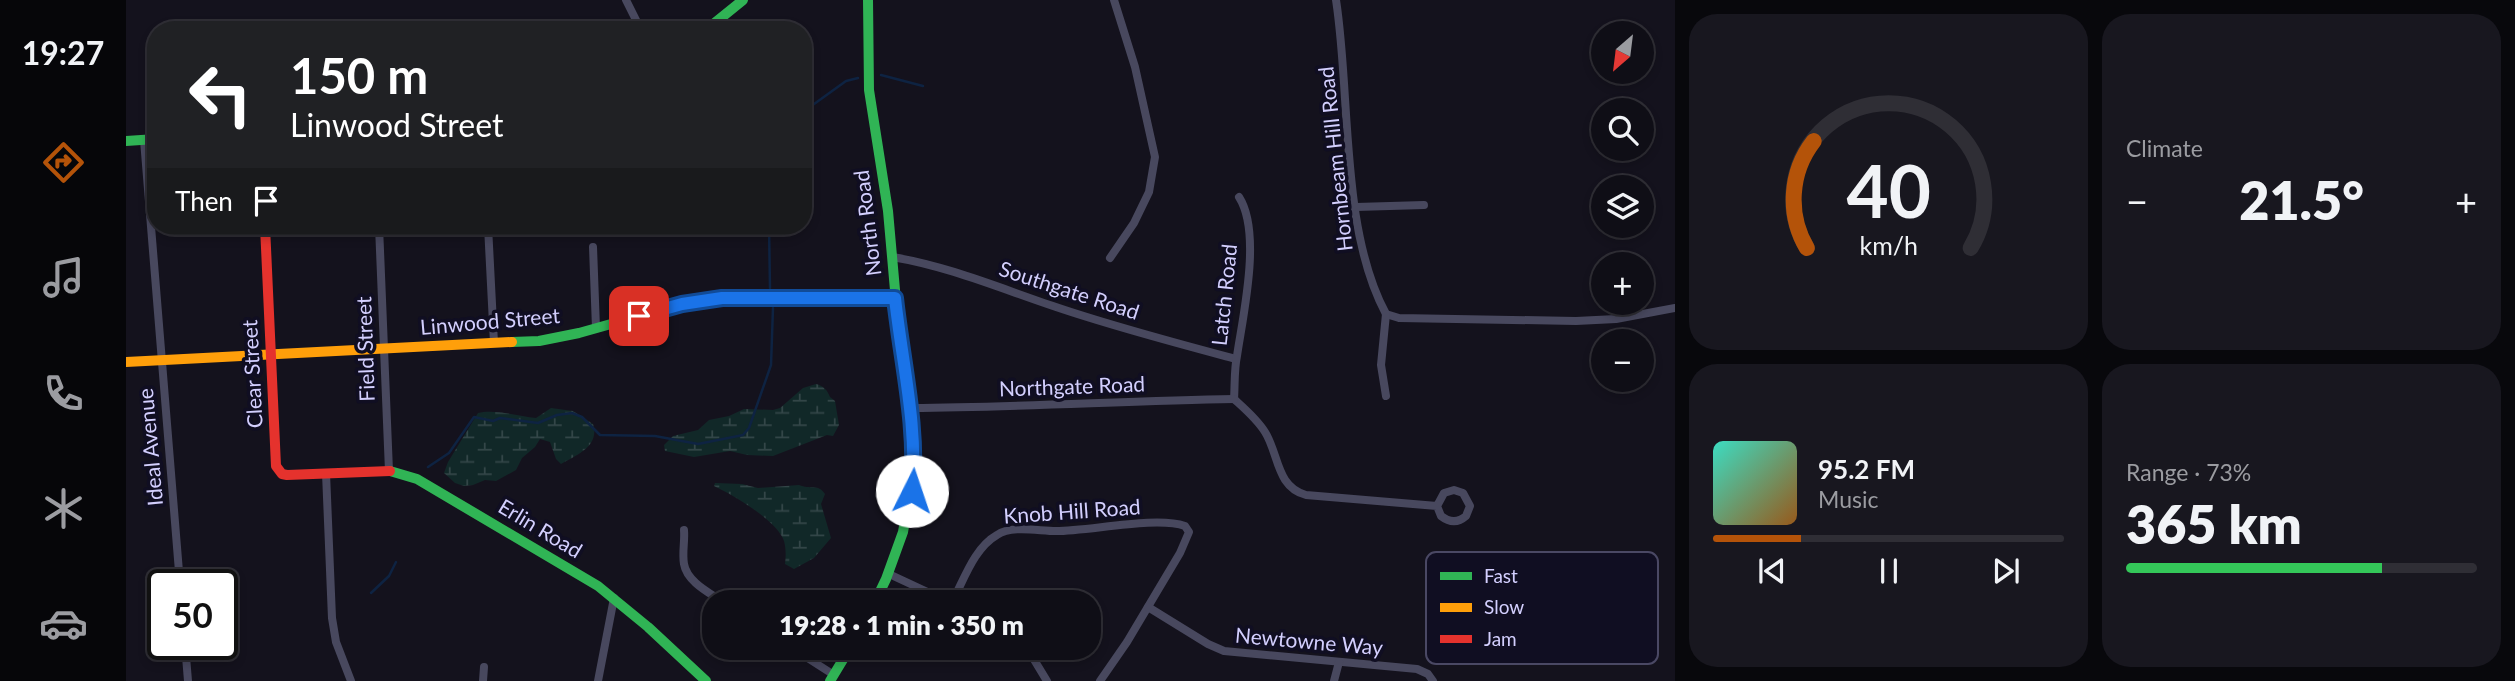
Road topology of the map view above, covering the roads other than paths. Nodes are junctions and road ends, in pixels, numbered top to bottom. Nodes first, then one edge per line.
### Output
1 (626, 0) edge
2 (743, 0) edge
3 (869, 0) edge
4 (1114, 0) edge
5 (1336, 0) edge
6 (636, 21) edge
7 (717, 21) edge
8 (144, 140) junction
9 (147, 140) edge
10 (126, 141) edge
11 (147, 179) edge
12 (1239, 197) dead end
13 (1424, 205) dead end
14 (1356, 207) junction
15 (151, 235) edge
16 (265, 235) edge
17 (379, 235) edge
18 (488, 235) edge
19 (593, 247) dead end
20 (892, 257) junction
21 (1110, 258) dead end
22 (895, 298) junction
23 (1675, 308) edge
24 (1386, 314) junction
25 (596, 328) junction
26 (494, 343) junction
27 (384, 349) junction
28 (272, 355) junction
29 (1236, 359) junction
30 (161, 360) junction
31 (126, 362) edge
32 (1387, 396) dead end
33 (1234, 399) junction
34 (912, 408) junction
35 (389, 471) junction
36 (326, 473) junction
37 (1437, 506) junction
38 (684, 530) dead end
39 (179, 569) edge
40 (889, 574) junction
41 (706, 590) edge
42 (881, 590) edge
43 (924, 590) edge
44 (958, 590) edge
45 (614, 598) junction
46 (1148, 607) junction
47 (186, 660) edge
48 (808, 660) edge
49 (843, 660) edge
50 (1035, 660) edge
51 (1339, 662) junction
52 (484, 667) dead end
53 (832, 678) edge
54 (701, 679) edge
55 (188, 681) edge
56 (351, 681) edge
57 (483, 681) edge
58 (598, 681) edge
59 (1048, 681) edge
60 (1100, 681) edge
61 (1334, 681) edge
62 (1433, 681) edge

1 - 6 street
2 - 7 street
3 - 20 street, North Road
4 - 21 street
5 - 14 street, Hornbeam Hill Road
8 - 9 street
8 - 10 street
8 - 11 street, Ideal Avenue
12 - 29 street, Latch Road
13 - 14 street
14 - 24 street, Hornbeam Hill Road
15 - 30 street, Ideal Avenue
16 - 28 street, Clear Street
17 - 27 street, Field Street
18 - 26 street
19 - 25 street
20 - 22 street, North Road
20 - 29 street, Southgate Road
22 - 25 street, Linwood Street
22 - 34 street, North Road
23 - 24 street
24 - 32 street
25 - 26 street, Linwood Street
26 - 27 street, Linwood Street
27 - 28 street, Linwood Street
27 - 35 street, Field Street
28 - 30 street, Linwood Street
28 - 36 street, Clear Street
29 - 33 street, Latch Road
30 - 31 street, Linwood Street
30 - 39 street, Ideal Avenue
33 - 34 street, Northgate Road
33 - 37 street
34 - 40 street, North Road
35 - 36 street, Erlin Road
35 - 45 street, Erlin Road
36 - 56 street
37 - 37 street
38 - 41 street
40 - 42 street, North Road
40 - 43 street
44 - 46 street, Knob Hill Road
45 - 54 street, Erlin Road
45 - 58 street
46 - 51 street, Newtowne Way
46 - 60 street
47 - 55 street
48 - 53 street
49 - 53 street
50 - 59 street
51 - 61 street
51 - 62 street, Newtowne Way
52 - 57 street

